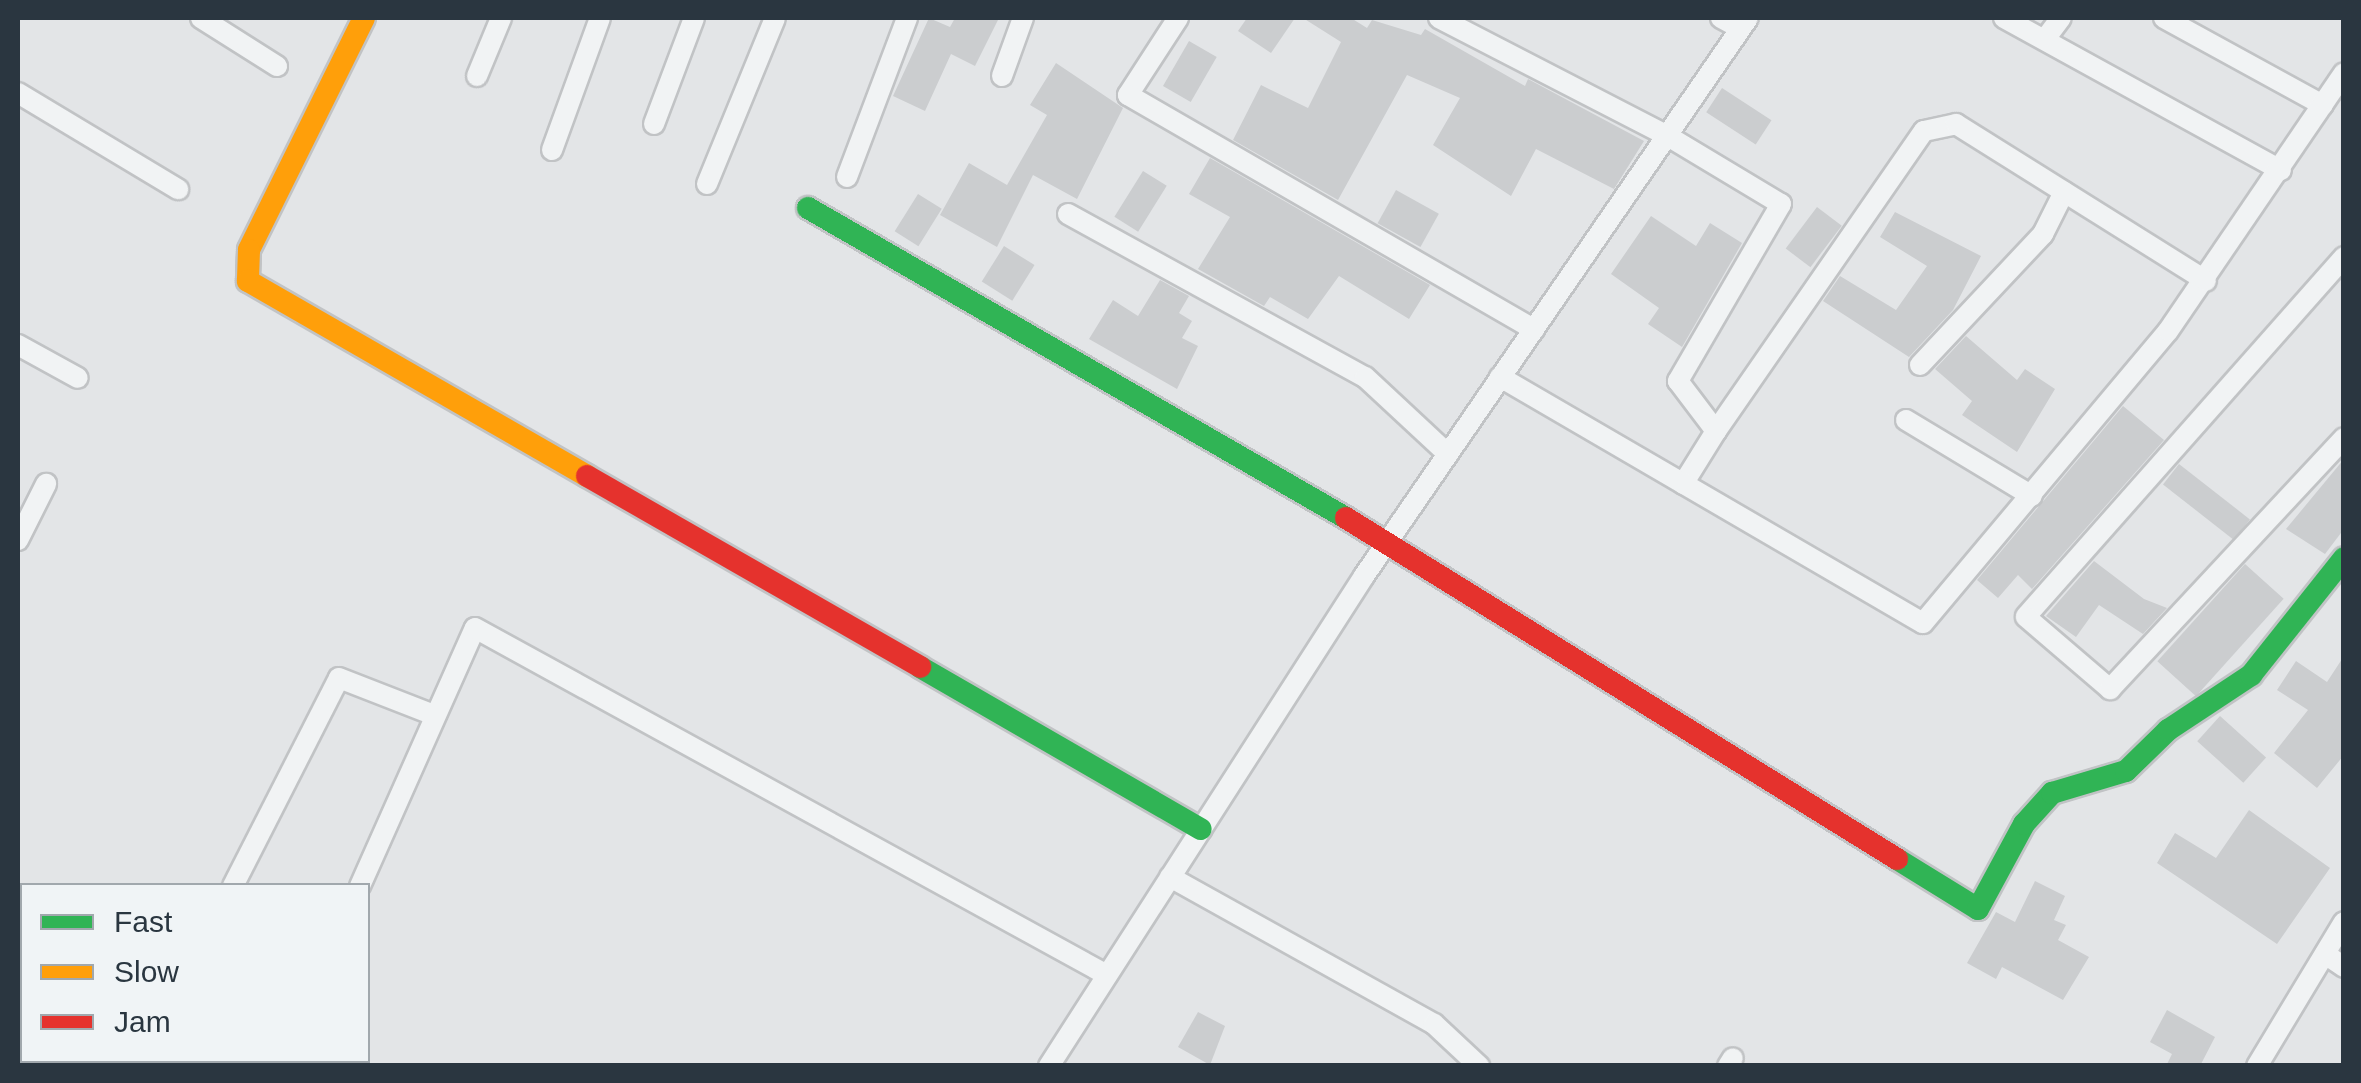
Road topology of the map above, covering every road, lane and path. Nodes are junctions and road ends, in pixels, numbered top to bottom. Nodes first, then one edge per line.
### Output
1 (201, 18) edge
2 (364, 18) edge
3 (502, 18) edge
4 (600, 18) edge
5 (694, 18) edge
6 (775, 18) edge
7 (906, 18) edge
8 (1023, 18) edge
9 (1178, 18) edge
10 (1439, 18) edge
11 (2004, 18) edge
12 (2060, 18) edge
13 (2164, 18) edge
14 (1736, 21) edge
15 (2045, 39) junction
16 (277, 66) dead end
17 (2344, 73) edge
18 (478, 76) dead end
19 (1002, 76) dead end
20 (18, 93) edge
21 (2322, 104) junction
22 (654, 124) dead end
23 (1666, 135) junction
24 (552, 150) dead end
25 (2281, 170) junction
26 (847, 176) dead end
27 (708, 184) dead end
28 (178, 189) dead end
29 (2064, 192) junction
30 (808, 208) dead end
31 (1068, 214) dead end
32 (2344, 257) edge
33 (2206, 280) junction
34 (1534, 329) junction
35 (18, 345) edge
36 (1920, 365) dead end
37 (1500, 377) junction
38 (78, 378) dead end
39 (1906, 420) dead end
40 (1716, 431) junction
41 (2344, 438) edge
42 (1448, 454) junction
43 (46, 484) dead end
44 (1683, 484) junction
45 (2032, 496) junction
46 (19, 532) edge
47 (1388, 542) junction
48 (2344, 558) edge
49 (434, 715) junction
50 (1201, 829) junction
51 (1170, 877) junction
52 (235, 883) edge
53 (361, 883) edge
54 (2344, 922) edge
55 (2324, 954) junction
56 (2344, 967) edge
57 (1108, 975) junction
58 (1049, 1066) edge
59 (1480, 1066) edge
60 (2256, 1066) edge

1 - 16 street
2 - 50 street
3 - 18 street
4 - 24 street
5 - 22 street
6 - 27 street
7 - 26 street
8 - 19 street
9 - 34 street
10 - 23 street
11 - 15 street
12 - 15 street
13 - 21 street
14 - 23 street
15 - 25 street
17 - 21 street
20 - 28 street
21 - 25 street
23 - 34 street
23 - 40 street
25 - 33 street
29 - 33 street
29 - 36 street
29 - 40 street
30 - 47 street
31 - 42 street
32 - 41 street
33 - 45 street
34 - 37 street
35 - 38 street
37 - 42 street
37 - 44 street
39 - 45 street
40 - 44 street
42 - 47 street
43 - 46 street
44 - 45 street
47 - 48 street
47 - 50 street
49 - 52 street
49 - 53 street
49 - 57 street
50 - 51 street
51 - 57 street
51 - 59 street
54 - 55 street
55 - 56 street
55 - 60 street
57 - 58 street

